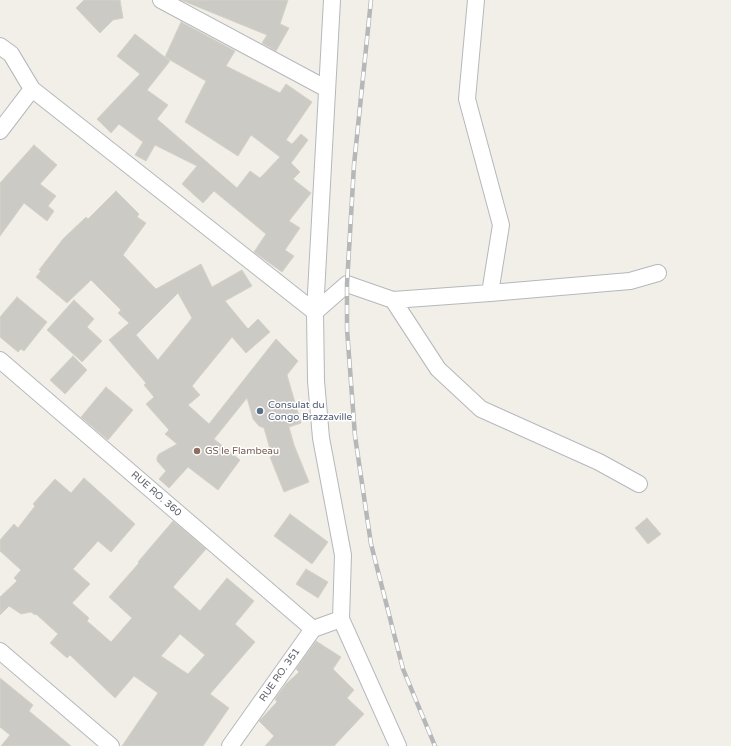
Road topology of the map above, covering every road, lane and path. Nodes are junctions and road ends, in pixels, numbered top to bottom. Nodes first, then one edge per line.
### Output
1 (161, 0) edge
2 (332, 0) edge
3 (476, 0) edge
4 (0, 46) edge
5 (32, 89) junction
6 (327, 89) junction
7 (0, 131) edge
8 (658, 273) dead end
9 (490, 293) junction
10 (393, 300) junction
11 (315, 312) junction
12 (0, 360) edge
13 (639, 484) dead end
14 (341, 619) junction
15 (313, 629) junction
16 (0, 651) edge
17 (111, 746) edge
18 (230, 746) edge
19 (398, 746) edge

1 - 6 street
2 - 6 street
3 - 9 street
4 - 5 street
5 - 7 street
5 - 11 street
6 - 11 street
8 - 9 street
9 - 10 street
10 - 11 street
10 - 13 street
11 - 14 street
12 - 15 street, RUE RO. 360
14 - 15 street
14 - 19 street
15 - 18 street, RUE RO. 351
16 - 17 street

